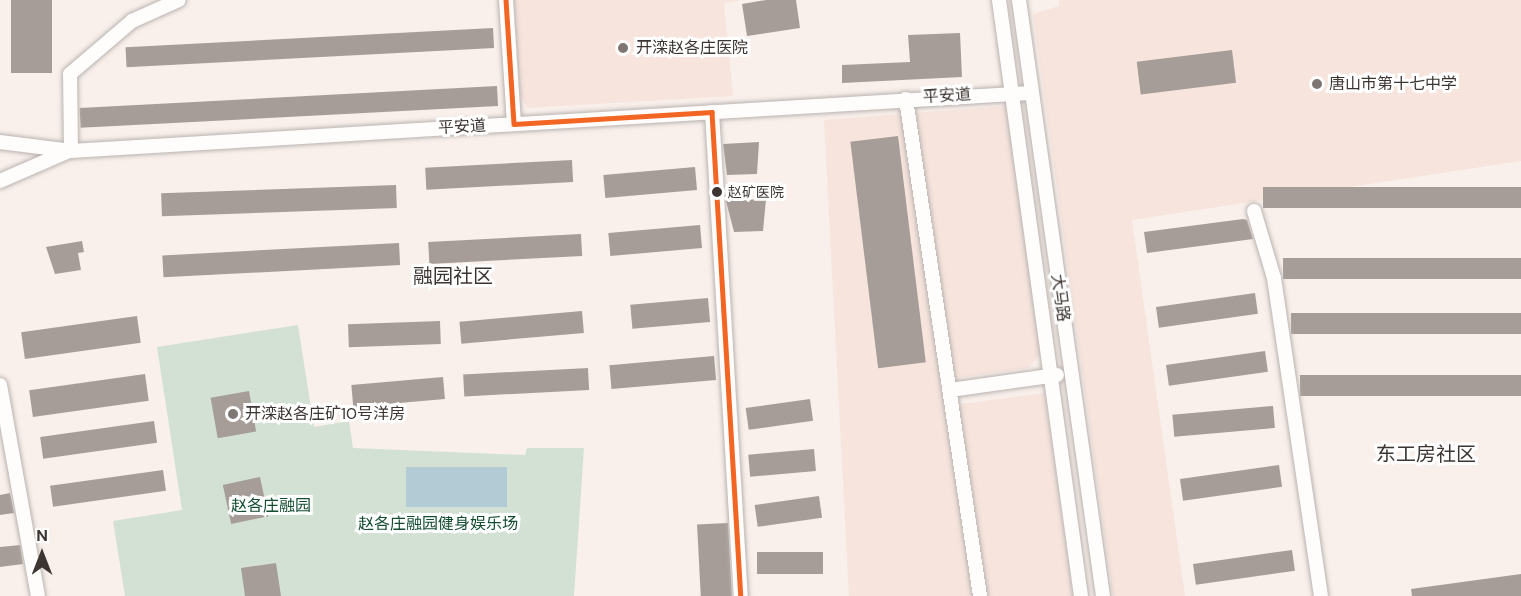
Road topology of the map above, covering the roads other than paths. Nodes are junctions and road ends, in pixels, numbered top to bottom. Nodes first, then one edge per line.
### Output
1 (179, 0) edge
2 (506, 0) edge
3 (999, 0) edge
4 (1019, 0) edge
5 (1011, 92) junction
6 (1031, 93) junction
7 (906, 99) junction
8 (712, 112) junction
9 (514, 124) junction
10 (0, 142) edge
11 (71, 151) junction
12 (0, 181) edge
13 (1254, 211) dead end
14 (1071, 373) junction
15 (1050, 376) junction
16 (0, 385) edge
17 (950, 390) junction
18 (38, 596) edge
19 (741, 596) edge
20 (980, 596) edge
21 (1081, 596) edge
22 (1103, 596) edge
23 (1321, 596) edge

1 - 11 street
2 - 9 street
3 - 5 street, 大马路
4 - 6 street, 大马路
5 - 6 street, 平安道
5 - 7 street, 平安道
5 - 15 street, 大马路
6 - 14 street, 大马路
7 - 8 street, 平安道
7 - 17 street
8 - 9 street, 平安道
8 - 19 street
9 - 11 street, 平安道
10 - 11 street
11 - 12 street
13 - 23 street
14 - 15 street
14 - 22 street, 大马路
15 - 17 street
15 - 21 street, 大马路
16 - 18 street
17 - 20 street

